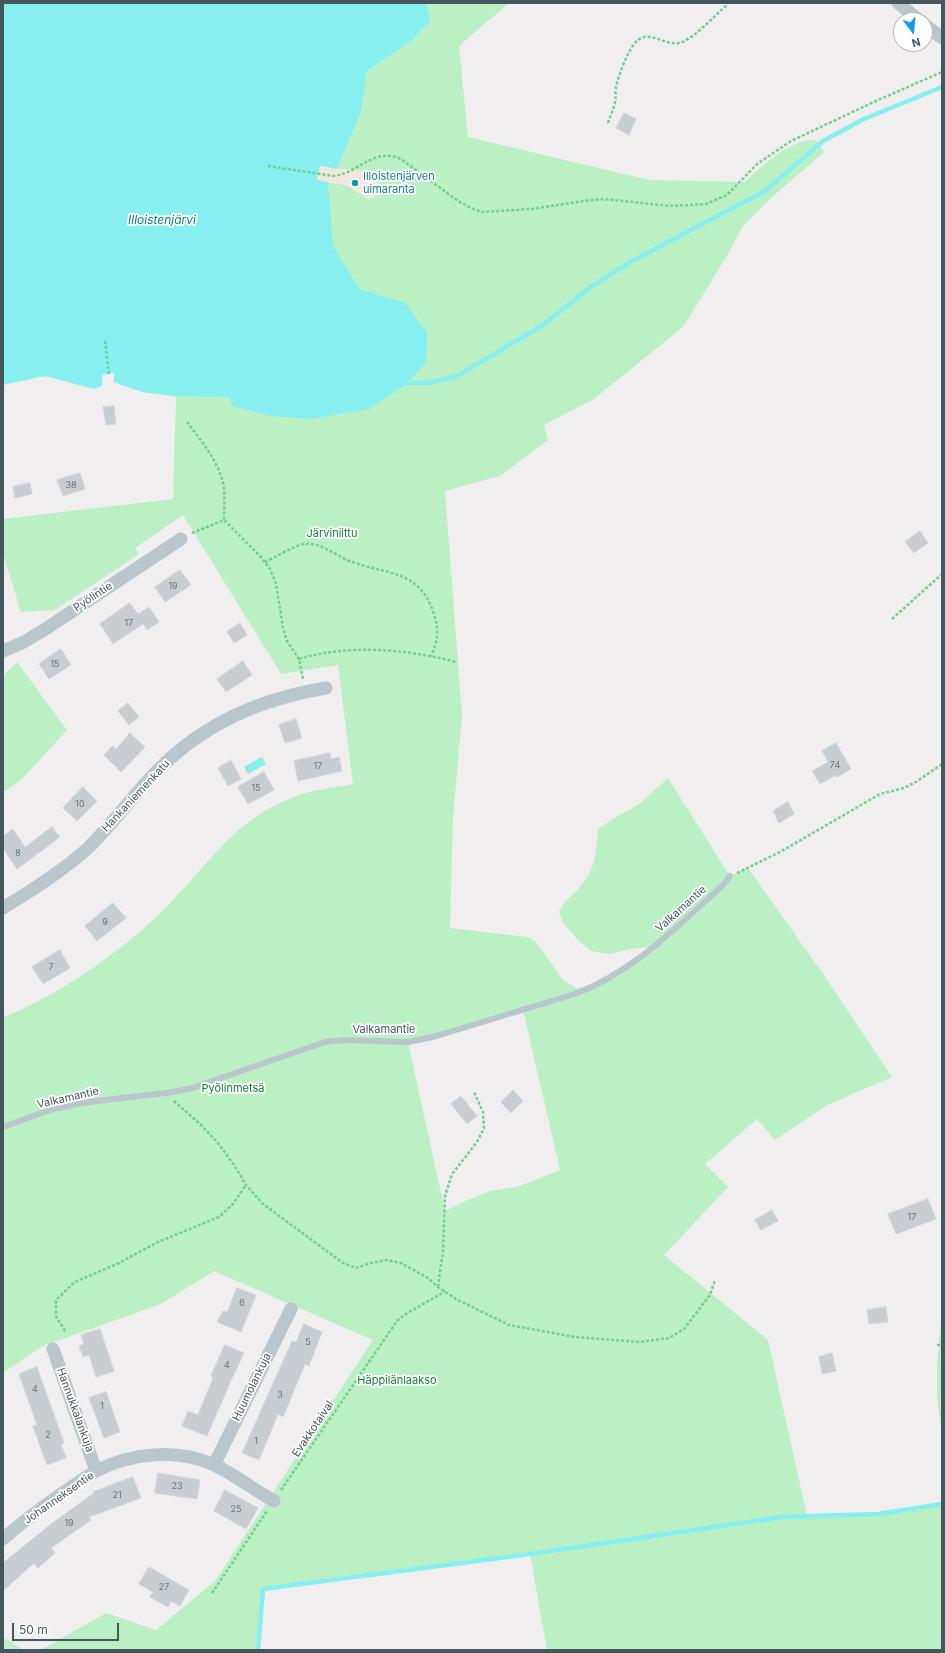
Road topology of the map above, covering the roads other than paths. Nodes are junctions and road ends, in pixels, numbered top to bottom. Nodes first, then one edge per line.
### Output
1 (898, 3) edge
2 (909, 12) edge
3 (933, 31) edge
4 (942, 38) edge
5 (186, 536) road end
6 (3, 651) edge
7 (326, 688) dead end
8 (730, 876) road end
9 (3, 908) edge
10 (3, 1127) edge
11 (291, 1309) dead end
12 (53, 1349) dead end
13 (214, 1465) junction
14 (96, 1471) junction
15 (274, 1502) road end
16 (3, 1539) edge

1 - 2 street
3 - 4 street
5 - 6 street, Pyölintie
7 - 9 street, Hankaniemenkatu
8 - 10 lane, Valkamantie
11 - 13 street, Huumolankuja
12 - 14 street, Hannukkalankuja
13 - 14 street, Johanneksentie
13 - 15 street, Johanneksentie
14 - 16 street, Johanneksentie

